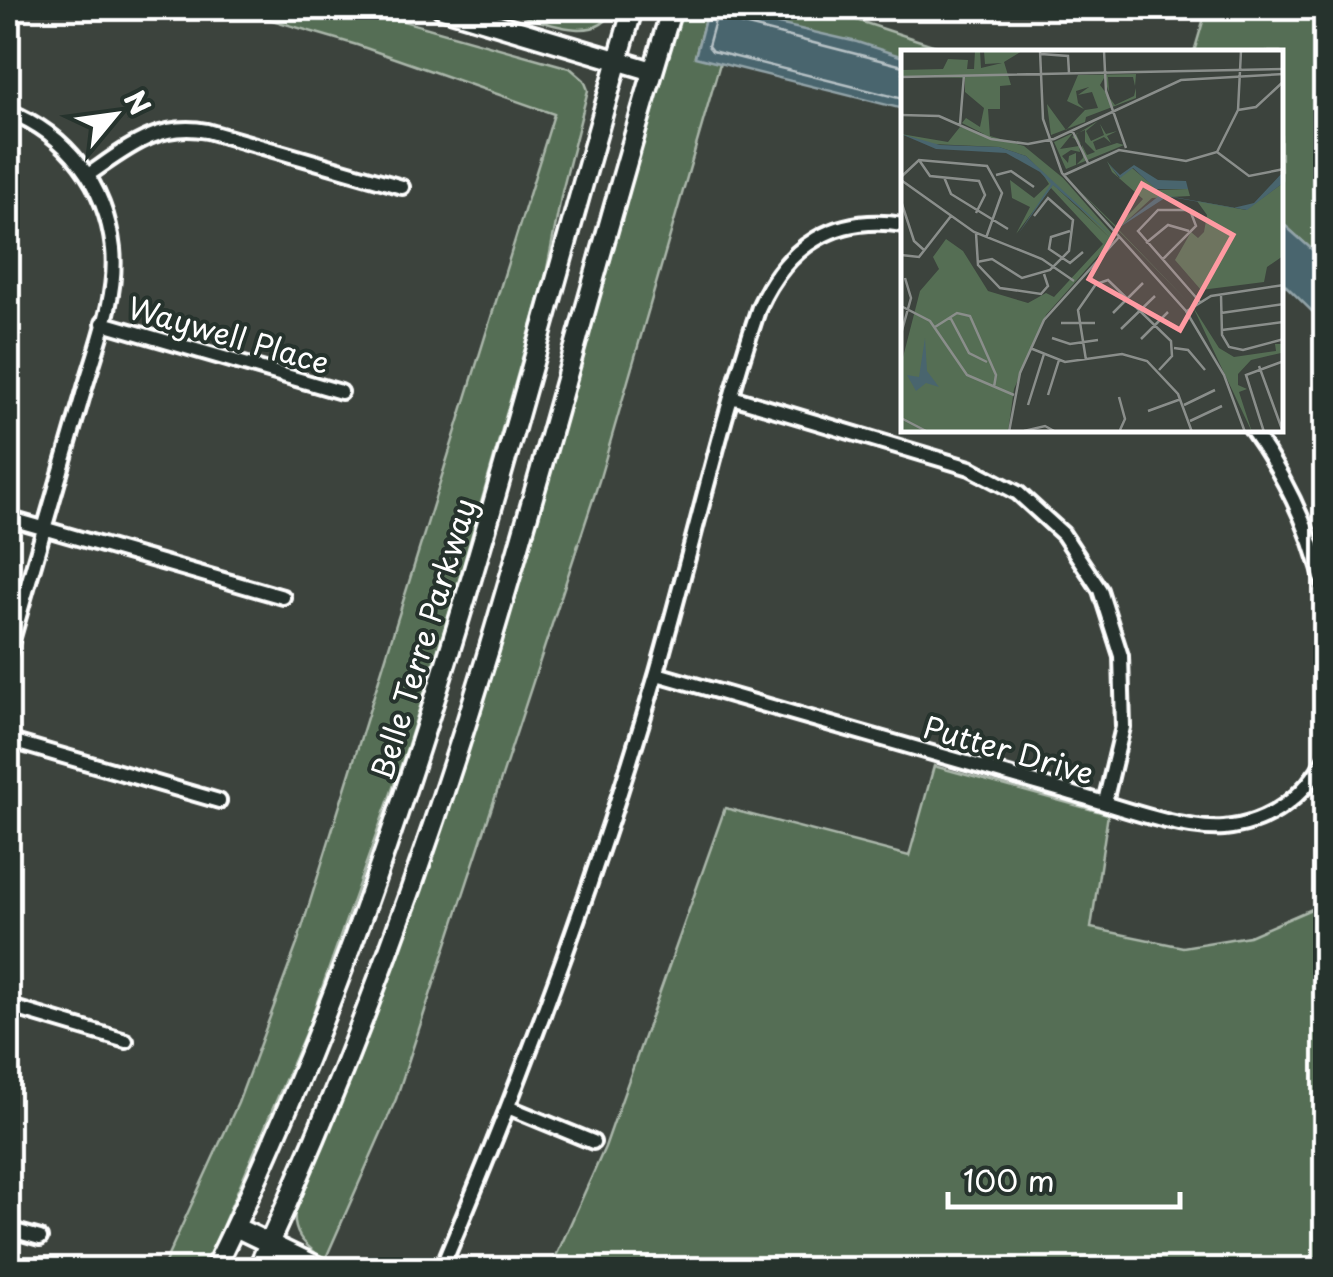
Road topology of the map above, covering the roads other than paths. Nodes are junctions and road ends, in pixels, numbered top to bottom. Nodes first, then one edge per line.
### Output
1 (442, 8) edge
2 (633, 8) edge
3 (672, 8) edge
4 (618, 62) junction
5 (652, 72) junction
6 (8, 111) edge
7 (88, 175) junction
8 (402, 188) dead end
9 (901, 225) edge
10 (103, 323) junction
11 (340, 392) dead end
12 (732, 398) junction
13 (1253, 432) edge
14 (8, 518) edge
15 (44, 528) junction
16 (1326, 593) edge
17 (283, 597) dead end
18 (8, 655) edge
19 (657, 674) junction
20 (8, 740) edge
21 (1326, 757) edge
22 (220, 801) dead end
23 (1105, 802) junction
24 (8, 1006) edge
25 (126, 1041) dead end
26 (510, 1108) junction
27 (593, 1142) dead end
28 (235, 1227) junction
29 (8, 1229) edge
30 (40, 1238) dead end
31 (269, 1243) junction
32 (214, 1270) edge
33 (257, 1270) edge
34 (326, 1270) edge
35 (440, 1270) edge

1 - 4 main road
2 - 4 main road, Belle Terre Parkway
3 - 5 main road
4 - 5 main road
4 - 28 main road, Belle Terre Parkway
5 - 31 main road
6 - 7 street
7 - 8 street
7 - 10 street
9 - 12 street
10 - 11 street, Waywell Place
10 - 15 street
12 - 19 street
12 - 23 street
13 - 16 street
14 - 15 street
15 - 17 street
15 - 18 street
19 - 23 street, Putter Drive
19 - 26 street
20 - 22 street
21 - 23 street, Putter Drive
24 - 25 street
26 - 27 street
26 - 35 street
28 - 31 main road
28 - 32 main road, Belle Terre Parkway
29 - 30 street
31 - 33 main road
31 - 34 main road

